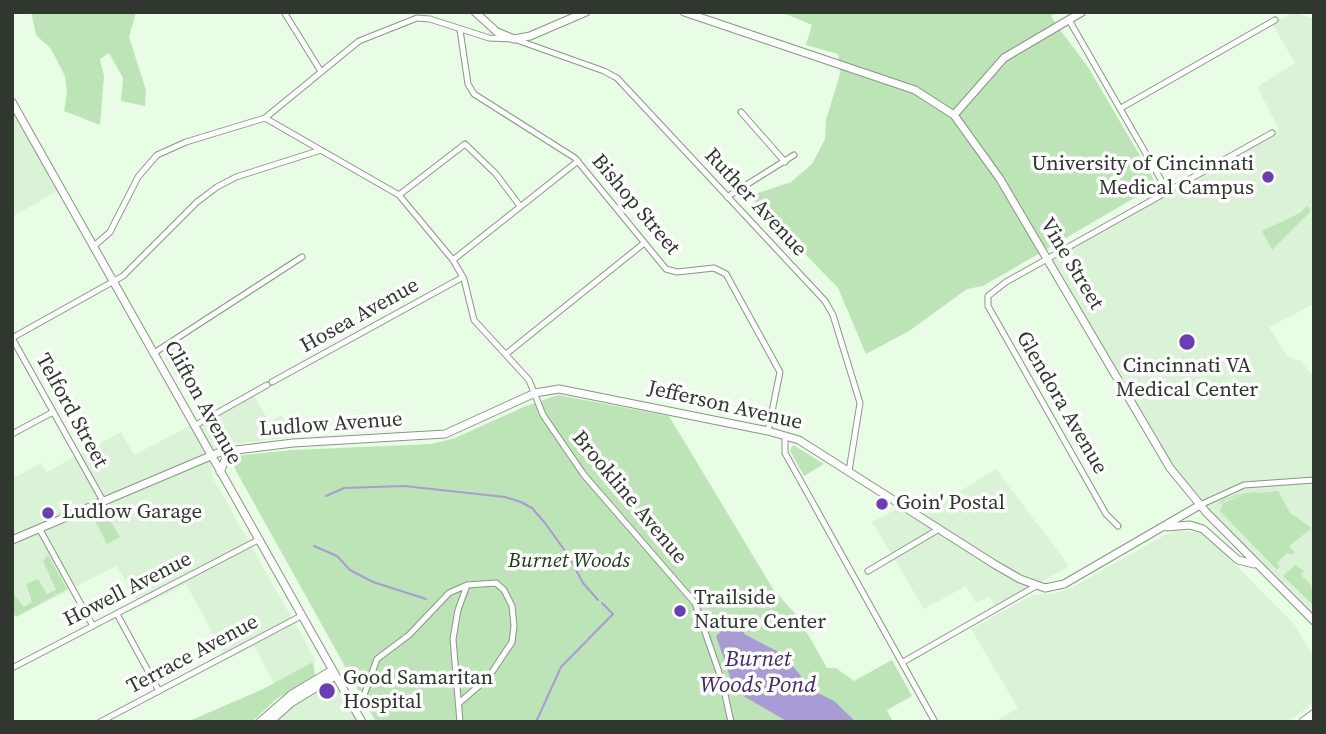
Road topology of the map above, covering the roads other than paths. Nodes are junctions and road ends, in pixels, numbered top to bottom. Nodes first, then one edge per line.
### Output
1 (284, 12) edge
2 (475, 12) edge
3 (586, 12) edge
4 (684, 12) edge
5 (1082, 12) edge
6 (1069, 20) junction
7 (1275, 20) dead end
8 (460, 30) junction
9 (514, 39) junction
10 (320, 70) junction
11 (12, 102) edge
12 (1121, 108) junction
13 (741, 112) dead end
14 (954, 115) junction
15 (265, 118) junction
16 (1272, 132) dead end
17 (322, 149) junction
18 (794, 155) dead end
19 (578, 161) junction
20 (785, 162) junction
21 (1168, 192) junction
22 (399, 195) junction
23 (727, 197) junction
24 (520, 206) junction
25 (643, 244) junction
26 (94, 246) junction
27 (302, 257) dead end
28 (453, 260) junction
29 (1048, 260) junction
30 (463, 277) junction
31 (114, 282) junction
32 (12, 338) edge
33 (154, 353) junction
34 (506, 354) junction
35 (535, 393) junction
36 (53, 412) junction
37 (194, 426) junction
38 (768, 431) junction
39 (12, 434) edge
40 (785, 436) junction
41 (235, 450) junction
42 (211, 455) junction
43 (849, 471) junction
44 (220, 472) junction
45 (1314, 480) edge
46 (103, 501) junction
47 (1200, 505) junction
48 (1118, 526) dead end
49 (1163, 527) junction
50 (39, 528) junction
51 (939, 529) junction
52 (12, 540) edge
53 (258, 540) junction
54 (1257, 564) junction
55 (868, 571) dead end
56 (467, 585) junction
57 (1036, 586) junction
58 (117, 614) junction
59 (301, 616) junction
60 (1314, 621) edge
61 (93, 626) junction
62 (903, 662) junction
63 (12, 668) edge
64 (334, 673) junction
65 (159, 691) junction
66 (459, 704) junction
67 (353, 706) junction
68 (1314, 714) edge
69 (100, 722) edge
70 (260, 722) edge
71 (270, 722) edge
72 (362, 722) edge
73 (460, 722) edge
74 (731, 722) edge
75 (935, 722) edge
76 (1303, 722) edge

1 - 10 street
2 - 9 main road
3 - 9 main road
4 - 14 main road, Vine Street
5 - 6 main road
6 - 12 street
6 - 14 main road
7 - 12 street
8 - 9 street, Ruther Avenue
8 - 10 street, Ruther Avenue
8 - 19 street, Bishop Street
9 - 23 street, Ruther Avenue
10 - 15 street, Ruther Avenue
11 - 26 main road, Clifton Avenue
12 - 21 street
13 - 20 street
14 - 29 main road, Vine Street
15 - 17 street, Brookline Avenue
15 - 26 street
16 - 21 street
17 - 22 street, Brookline Avenue
17 - 31 street
18 - 20 street
19 - 24 street
19 - 25 street, Bishop Street
20 - 23 street
21 - 29 street
22 - 24 street
22 - 28 street, Brookline Avenue
23 - 43 street, Ruther Avenue
24 - 28 street
25 - 34 street
25 - 38 street, Bishop Street
26 - 31 main road, Clifton Avenue
27 - 33 street
28 - 30 street, Brookline Avenue
29 - 47 main road, Vine Street
29 - 48 street, Glendora Avenue
30 - 34 street, Brookline Avenue
30 - 37 street, Hosea Avenue
31 - 32 street
31 - 33 main road, Clifton Avenue
32 - 36 street, Telford Street
33 - 37 main road, Clifton Avenue
34 - 35 street, Brookline Avenue
35 - 38 main road, Jefferson Avenue
35 - 41 main road, Ludlow Avenue
35 - 74 street, Brookline Avenue
36 - 39 street
36 - 46 street, Telford Street
37 - 42 main road, Clifton Avenue
38 - 40 main road, Jefferson Avenue
40 - 43 main road, Jefferson Avenue
40 - 62 street
41 - 42 main road, Ludlow Avenue
41 - 44 main road
42 - 44 main road, Clifton Avenue
42 - 46 main road, Ludlow Avenue
43 - 51 main road, Jefferson Avenue
44 - 53 main road, Clifton Avenue
45 - 47 street
46 - 50 main road, Ludlow Avenue
47 - 49 main road
47 - 54 main road, Vine Street
49 - 54 main road
49 - 57 main road
50 - 52 main road, Ludlow Avenue
50 - 61 street
51 - 55 street
51 - 57 main road, Jefferson Avenue
53 - 58 street, Howell Avenue
53 - 59 main road, Clifton Avenue
54 - 60 main road, Vine Street
56 - 66 street
56 - 66 street
56 - 67 street
57 - 62 street
58 - 61 street, Howell Avenue
58 - 65 street
59 - 64 main road, Clifton Avenue
59 - 65 street, Terrace Avenue
61 - 63 street, Howell Avenue
62 - 75 street
64 - 67 main road, Clifton Avenue
64 - 70 main road
64 - 71 main road
65 - 69 street, Terrace Avenue
66 - 73 street
67 - 72 main road, Clifton Avenue
68 - 76 main road

